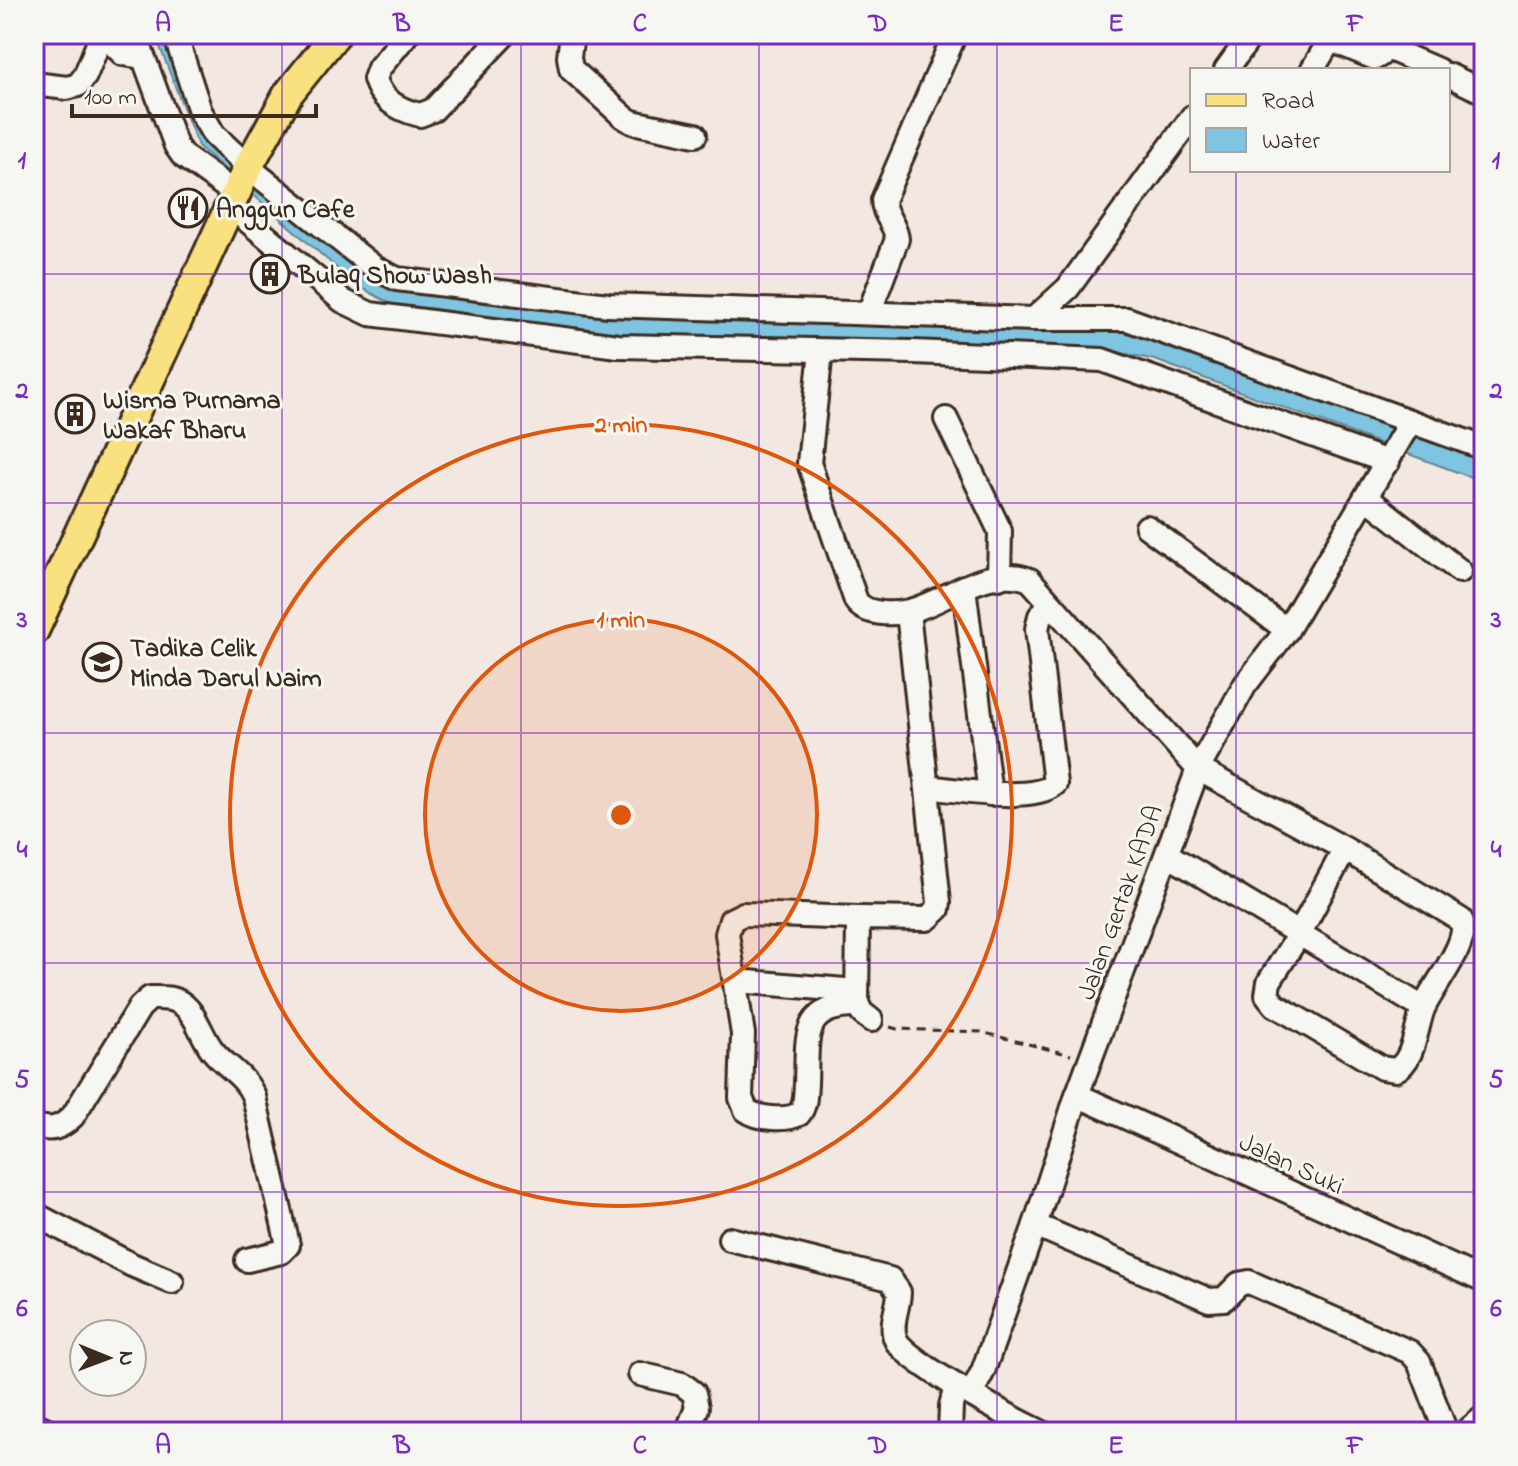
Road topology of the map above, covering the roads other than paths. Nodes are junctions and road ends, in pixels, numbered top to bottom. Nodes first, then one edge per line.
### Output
1 (135, 34) edge
2 (175, 34) edge
3 (336, 34) edge
4 (505, 34) edge
5 (572, 34) edge
6 (955, 34) edge
7 (1252, 34) edge
8 (1355, 34) edge
9 (401, 36) edge
10 (1385, 45) junction
11 (142, 57) junction
12 (1227, 68) edge
13 (1313, 68) edge
14 (1434, 68) edge
15 (1450, 76) edge
16 (34, 84) edge
17 (1484, 92) edge
18 (1190, 120) edge
19 (695, 135) dead end
20 (248, 167) junction
21 (233, 200) junction
22 (869, 313) junction
23 (1034, 319) junction
24 (821, 351) junction
25 (946, 419) dead end
26 (1410, 422) junction
27 (1484, 448) edge
28 (1388, 462) junction
29 (1367, 498) junction
30 (1147, 527) dead end
31 (1460, 571) dead end
32 (999, 578) junction
33 (964, 587) junction
34 (1050, 604) junction
35 (908, 612) junction
36 (1287, 630) junction
37 (34, 631) edge
38 (1198, 769) junction
39 (927, 787) junction
40 (990, 794) junction
41 (1345, 849) junction
42 (1168, 855) junction
43 (858, 918) junction
44 (1299, 934) junction
45 (736, 981) junction
46 (862, 1006) junction
47 (1423, 1008) junction
48 (1077, 1095) junction
49 (34, 1125) edge
50 (34, 1214) edge
51 (1035, 1225) junction
52 (730, 1239) dead end
53 (247, 1260) dead end
54 (1484, 1281) edge
55 (172, 1282) dead end
56 (640, 1374) dead end
57 (964, 1390) junction
58 (1484, 1417) edge
59 (34, 1424) edge
60 (52, 1432) edge
61 (687, 1432) edge
62 (950, 1432) edge
63 (1041, 1432) edge
64 (1446, 1432) edge
65 (1466, 1432) edge

1 - 11 street
2 - 20 street
3 - 20 main road
4 - 9 street
5 - 19 street
6 - 22 street
7 - 12 street
8 - 10 street
10 - 13 street
10 - 14 street
11 - 16 street
11 - 21 street
15 - 17 street
18 - 23 street
20 - 21 main road
20 - 22 street
21 - 24 street
21 - 37 main road
22 - 23 street
23 - 26 street
24 - 28 street
24 - 35 street
25 - 32 street
26 - 27 street
26 - 28 street, Jalan Gertak KADA
28 - 29 street, Jalan Gertak KADA
29 - 31 street
29 - 36 street, Jalan Gertak KADA
30 - 36 street
32 - 33 street
32 - 34 street
33 - 35 street
33 - 40 street
34 - 38 street
34 - 40 street
35 - 39 street
36 - 38 street, Jalan Gertak KADA
38 - 41 street
38 - 42 street, Jalan Gertak KADA
39 - 40 street
39 - 43 street
41 - 44 street
41 - 47 street
42 - 44 street
42 - 48 street, Jalan Gertak KADA
43 - 45 street
43 - 46 street
44 - 47 street
44 - 47 street
45 - 46 street
45 - 46 street
48 - 51 street, Jalan Gertak KADA
48 - 54 street, Jalan Suki
49 - 53 street
50 - 55 street
51 - 57 street, Jalan Gertak KADA
51 - 64 street
52 - 57 street
56 - 61 street
57 - 62 street, Jalan Gertak KADA
57 - 63 street
58 - 65 street
59 - 60 street

